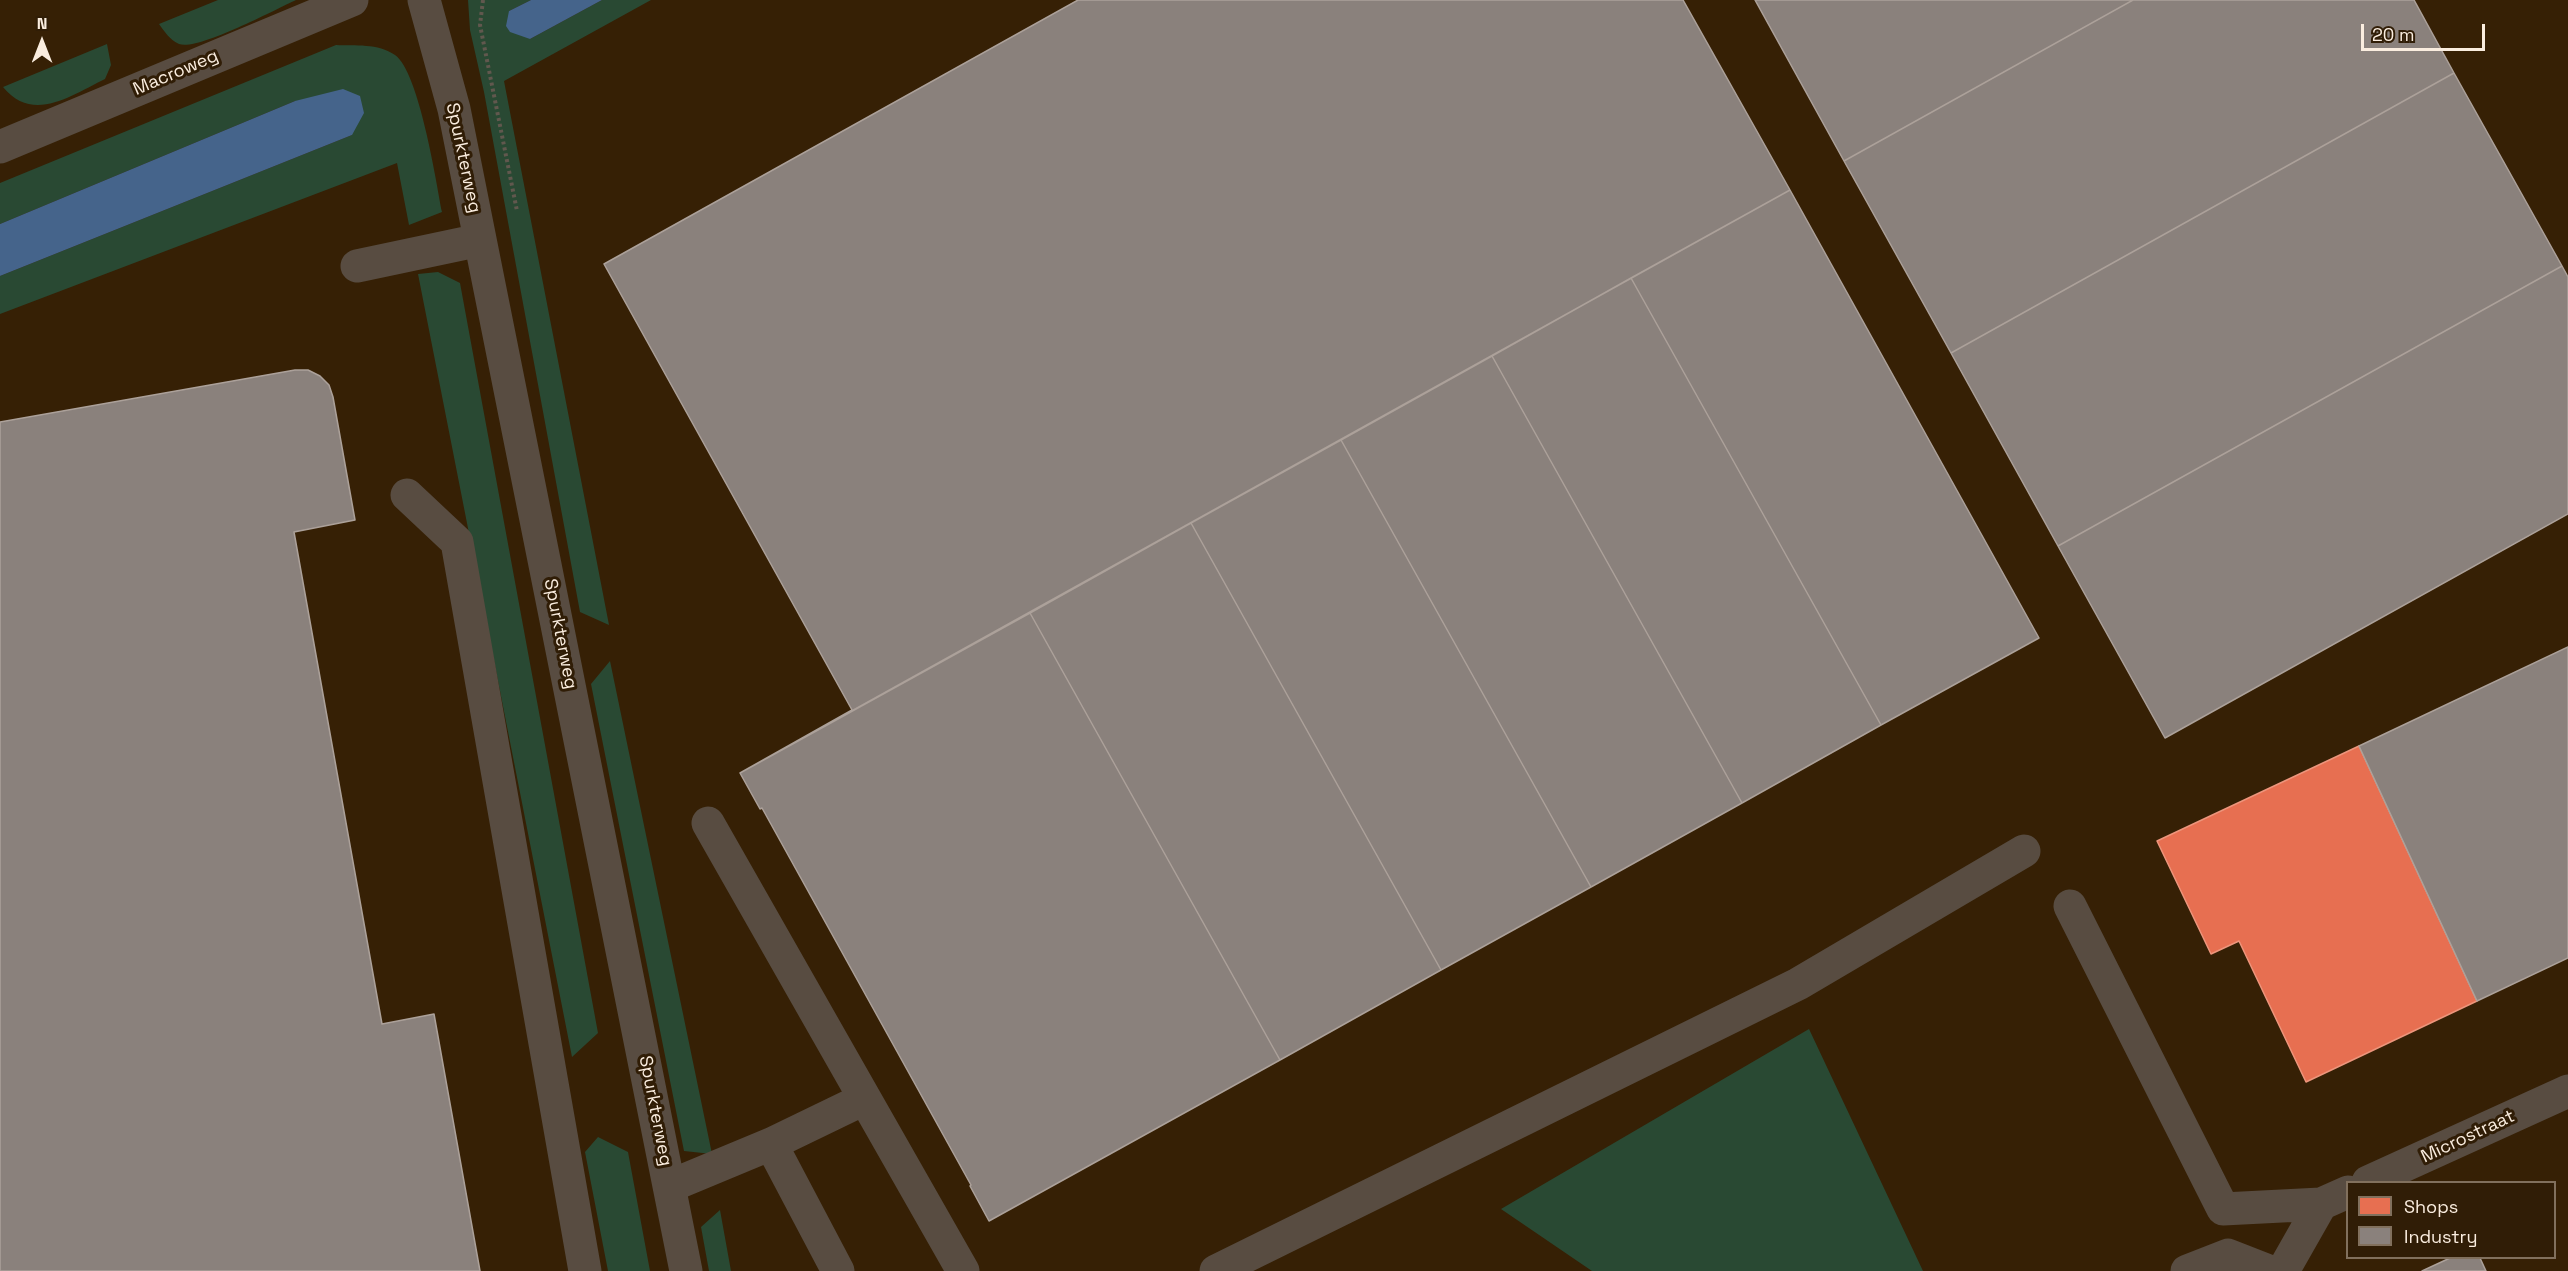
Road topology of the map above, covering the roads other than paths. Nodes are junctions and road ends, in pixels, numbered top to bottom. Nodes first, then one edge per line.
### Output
1 (352, 0) edge
2 (424, 0) edge
3 (0, 147) edge
4 (480, 240) junction
5 (357, 266) dead end
6 (407, 495) dead end
7 (708, 823) dead end
8 (2024, 851) dead end
9 (2070, 906) dead end
10 (2568, 1091) edge
11 (864, 1099) junction
12 (771, 1144) junction
13 (2369, 1181) edge
14 (670, 1186) junction
15 (2334, 1198) edge
16 (585, 1271) edge
17 (686, 1271) edge
18 (838, 1271) edge
19 (963, 1271) edge
20 (1216, 1271) edge
21 (2187, 1271) edge
22 (2269, 1271) edge
23 (2283, 1271) edge

1 - 3 street, Macroweg
2 - 4 street, Spurkterweg
4 - 5 street
4 - 14 street, Spurkterweg
6 - 16 street
7 - 11 street
8 - 20 street
9 - 15 street
10 - 13 street, Microstraat
11 - 12 street
11 - 19 street
12 - 14 street
12 - 18 street
14 - 17 street, Spurkterweg
15 - 23 street
21 - 22 street

